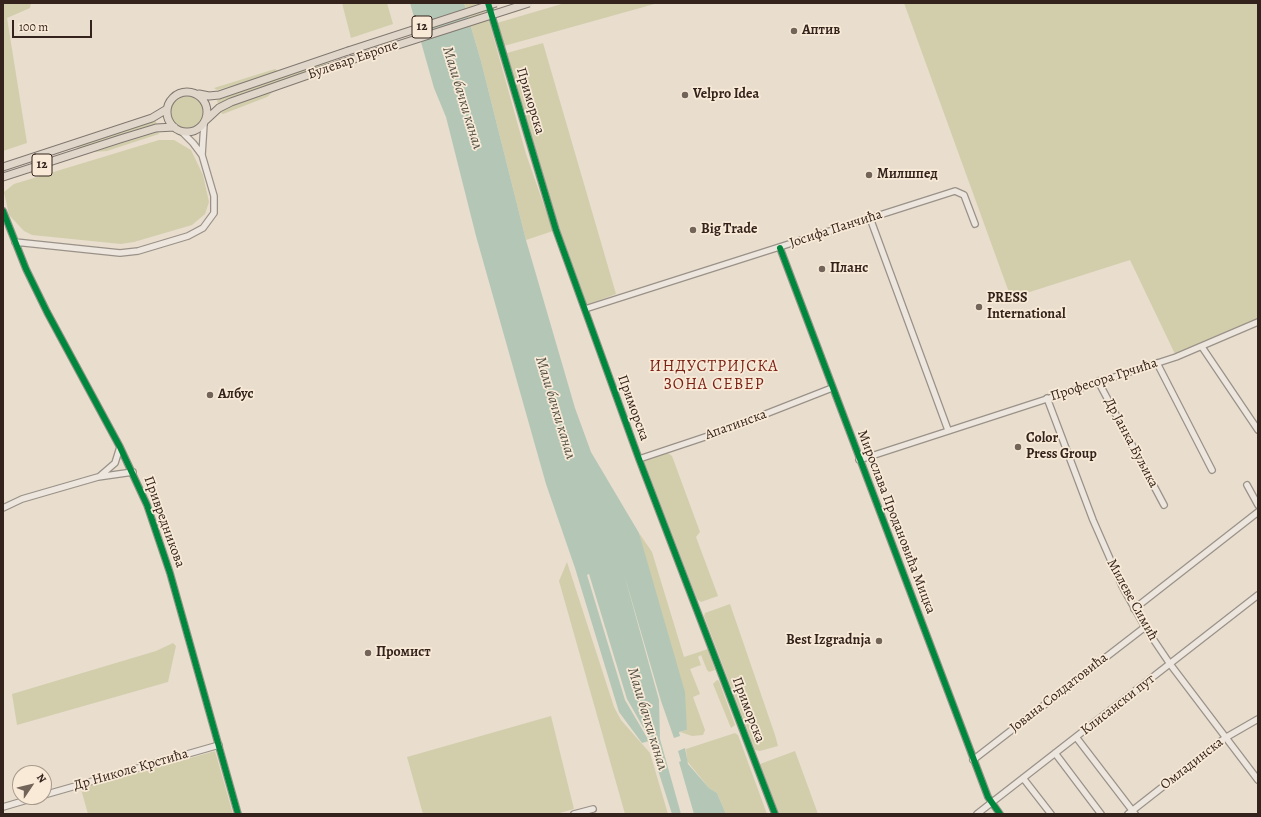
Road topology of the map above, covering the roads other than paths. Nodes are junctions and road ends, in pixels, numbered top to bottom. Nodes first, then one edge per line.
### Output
1 (488, 3) edge
2 (496, 3) edge
3 (529, 3) edge
4 (198, 94) junction
5 (167, 109) junction
6 (205, 122) junction
7 (174, 127) junction
8 (181, 131) junction
9 (202, 155) junction
10 (3, 167) edge
11 (3, 177) edge
12 (3, 211) edge
13 (870, 218) junction
14 (975, 224) dead end
15 (15, 242) junction
16 (780, 248) junction
17 (585, 309) junction
18 (1258, 322) edge
19 (1202, 347) junction
20 (1157, 363) junction
21 (1098, 381) junction
22 (832, 388) junction
23 (1047, 398) junction
24 (948, 430) junction
25 (1258, 430) edge
26 (120, 447) junction
27 (639, 458) junction
28 (859, 460) junction
29 (1212, 470) dead end
30 (133, 472) junction
31 (98, 477) junction
32 (1247, 485) dead end
33 (1164, 505) dead end
34 (1258, 505) edge
35 (3, 508) edge
36 (1258, 512) edge
37 (1258, 595) edge
38 (1134, 609) junction
39 (1144, 627) junction
40 (1170, 664) junction
41 (1258, 719) edge
42 (1076, 737) junction
43 (1225, 738) junction
44 (219, 745) junction
45 (1055, 754) junction
46 (973, 760) junction
47 (1023, 778) junction
48 (1258, 780) edge
49 (52, 793) edge
50 (992, 803) junction
51 (593, 809) dead end
52 (1132, 813) edge
53 (238, 814) edge
54 (574, 814) edge
55 (775, 814) edge
56 (977, 814) edge
57 (1000, 814) edge
58 (1051, 814) edge
59 (1101, 814) edge

1 - 17 street, Приморска
2 - 4 main road, Булевар Европе / 12, bridge
3 - 6 main road, Булевар Европе / 12, bridge
4 - 5 main road, Булевар Европе / 12
4 - 6 main road
5 - 7 main road
5 - 10 main road, Булевар Европе / 12
6 - 8 main road, Булевар Европе / 12
6 - 9 street
7 - 8 main road
7 - 11 main road, 12
8 - 9 street
9 - 15 street
12 - 15 street, Привредникова
13 - 14 street, Јосифа Панчића
13 - 16 street, Јосифа Панчића
13 - 24 street
15 - 26 street, Привредникова
16 - 17 street, Јосифа Панчића
16 - 22 street, Мирослава Продановића Мицка
17 - 27 street, Приморска
18 - 19 street, Професора Грчића
19 - 20 street, Професора Грчића
19 - 25 street
20 - 21 street, Професора Грчића
20 - 29 street
21 - 23 street, Професора Грчића
21 - 33 street, Др Јанка Буљика
22 - 27 street, Апатинска
22 - 28 street, Мирослава Продановића Мицка
23 - 24 street, Професора Грчића
23 - 38 street, Милеве Симић
24 - 28 street, Професора Грчића
26 - 30 street, Привредникова
26 - 31 street
27 - 55 street, Приморска
28 - 46 street, Мирослава Продановића Мицка
30 - 31 street
30 - 44 street, Привредникова
31 - 35 street
32 - 34 street
36 - 38 street
37 - 40 street, Клисански пут
38 - 39 street, Милеве Симић
39 - 40 street, Милеве Симић
39 - 46 street, Јована Солдатовића
40 - 42 street, Клисански пут
40 - 43 street, Милеве Симић
41 - 43 street, Омладинска
42 - 45 street, Клисански пут
42 - 52 street
43 - 48 street, Милеве Симић
43 - 52 street, Омладинска
44 - 49 street, Др Николе Крстића
44 - 53 street, Привредникова
45 - 47 street, Клисански пут
45 - 59 street
46 - 50 street, Мирослава Продановића Мицка
47 - 50 street, Клисански пут
47 - 58 street
50 - 56 street, Клисански пут
50 - 57 street, Мирослава Продановића Мицка
51 - 54 street

